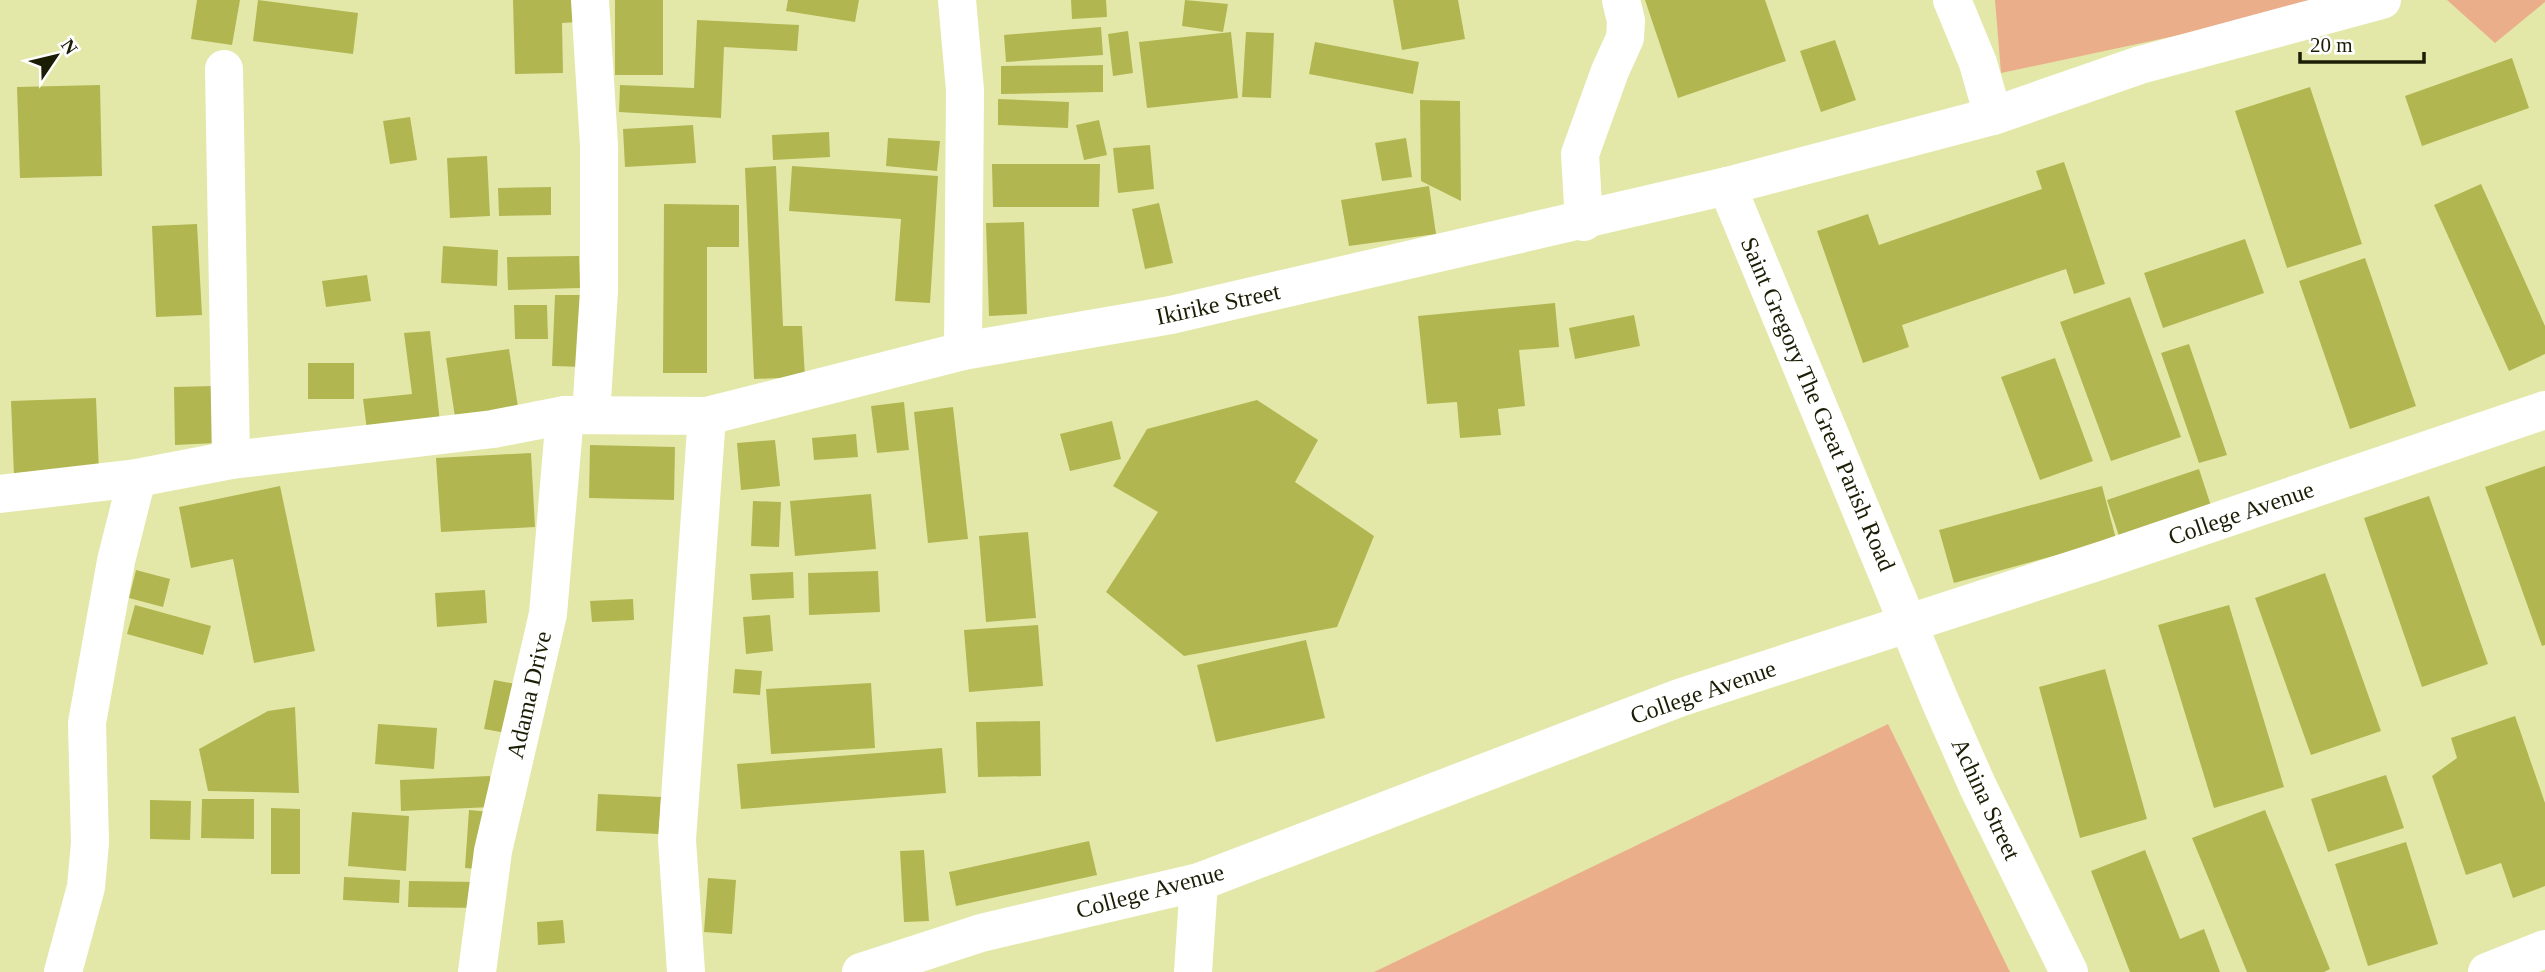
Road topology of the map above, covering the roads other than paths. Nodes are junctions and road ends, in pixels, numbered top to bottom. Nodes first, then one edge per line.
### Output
1 (590, 0) edge
2 (957, 0) edge
3 (1621, 0) edge
4 (1952, 0) edge
5 (2382, 0) edge
6 (224, 69) dead end
7 (1993, 116) junction
8 (1727, 186) junction
9 (1584, 222) junction
10 (963, 351) junction
11 (2545, 410) edge
12 (578, 415) junction
13 (707, 416) junction
14 (231, 460) junction
15 (137, 478) junction
16 (0, 494) edge
17 (1909, 623) junction
18 (1199, 882) junction
19 (2545, 949) edge
20 (63, 972) edge
21 (477, 972) edge
22 (686, 972) edge
23 (862, 972) edge
24 (1193, 972) edge
25 (2070, 972) edge
26 (2487, 972) edge

1 - 12 street, Adama Drive
2 - 10 street
3 - 9 street
4 - 7 street
5 - 7 street, Ikirike Street
6 - 14 street
7 - 8 street, Ikirike Street
8 - 9 street, Ikirike Street
8 - 17 street, Saint Gregory The Great Parish Road
9 - 10 street, Ikirike Street
10 - 13 street, Ikirike Street
11 - 17 street, College Avenue
12 - 13 street, Ikirike Street
12 - 14 street, Ikirike Street
12 - 21 street, Adama Drive
13 - 22 street
14 - 15 street, Ikirike Street
15 - 16 street, Ikirike Street
15 - 20 street
17 - 18 street, College Avenue
17 - 25 street, Achina Street
18 - 23 street, College Avenue
18 - 24 street
19 - 26 street

